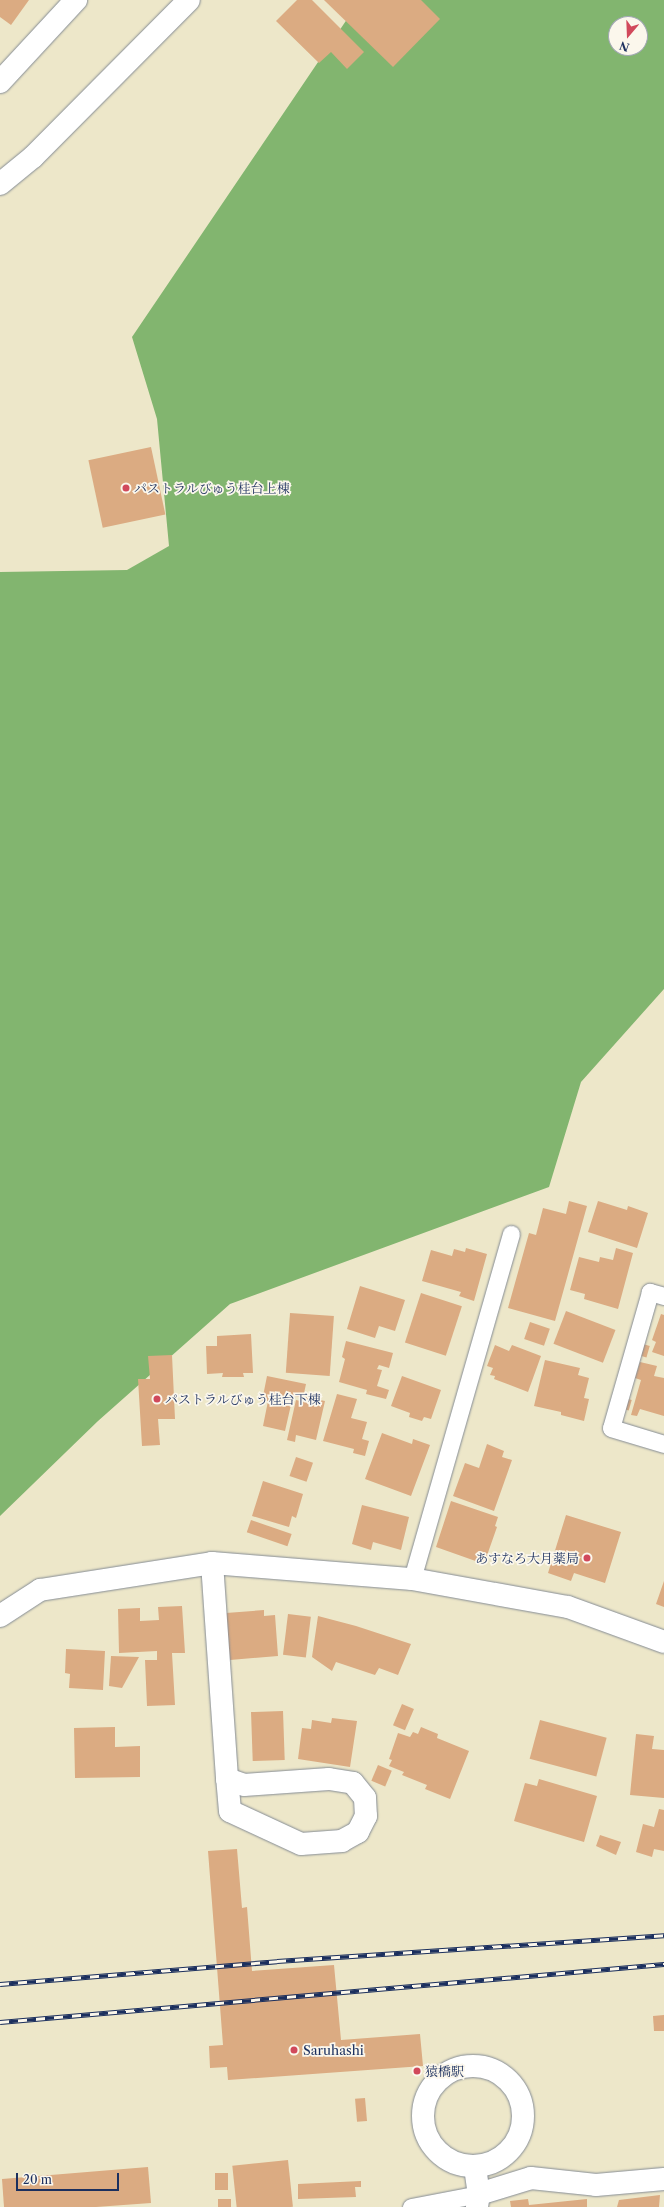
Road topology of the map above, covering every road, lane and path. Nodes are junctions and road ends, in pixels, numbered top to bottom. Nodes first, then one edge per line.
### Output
1 (76, 0) edge
2 (189, 0) edge
3 (0, 82) edge
4 (0, 184) edge
5 (511, 1234) dead end
6 (664, 1296) edge
7 (664, 1444) edge
8 (212, 1563) junction
9 (412, 1579) junction
10 (0, 1616) edge
11 (664, 1642) edge
12 (227, 1779) junction
13 (475, 2167) junction
14 (664, 2179) edge
15 (478, 2201) edge
16 (411, 2207) edge

1 - 3 street
2 - 4 street
5 - 9 lane
6 - 7 lane
8 - 9 street
8 - 10 street
8 - 12 street
9 - 11 street
12 - 12 street
13 - 13 street
13 - 15 street
14 - 15 street
15 - 16 lane

